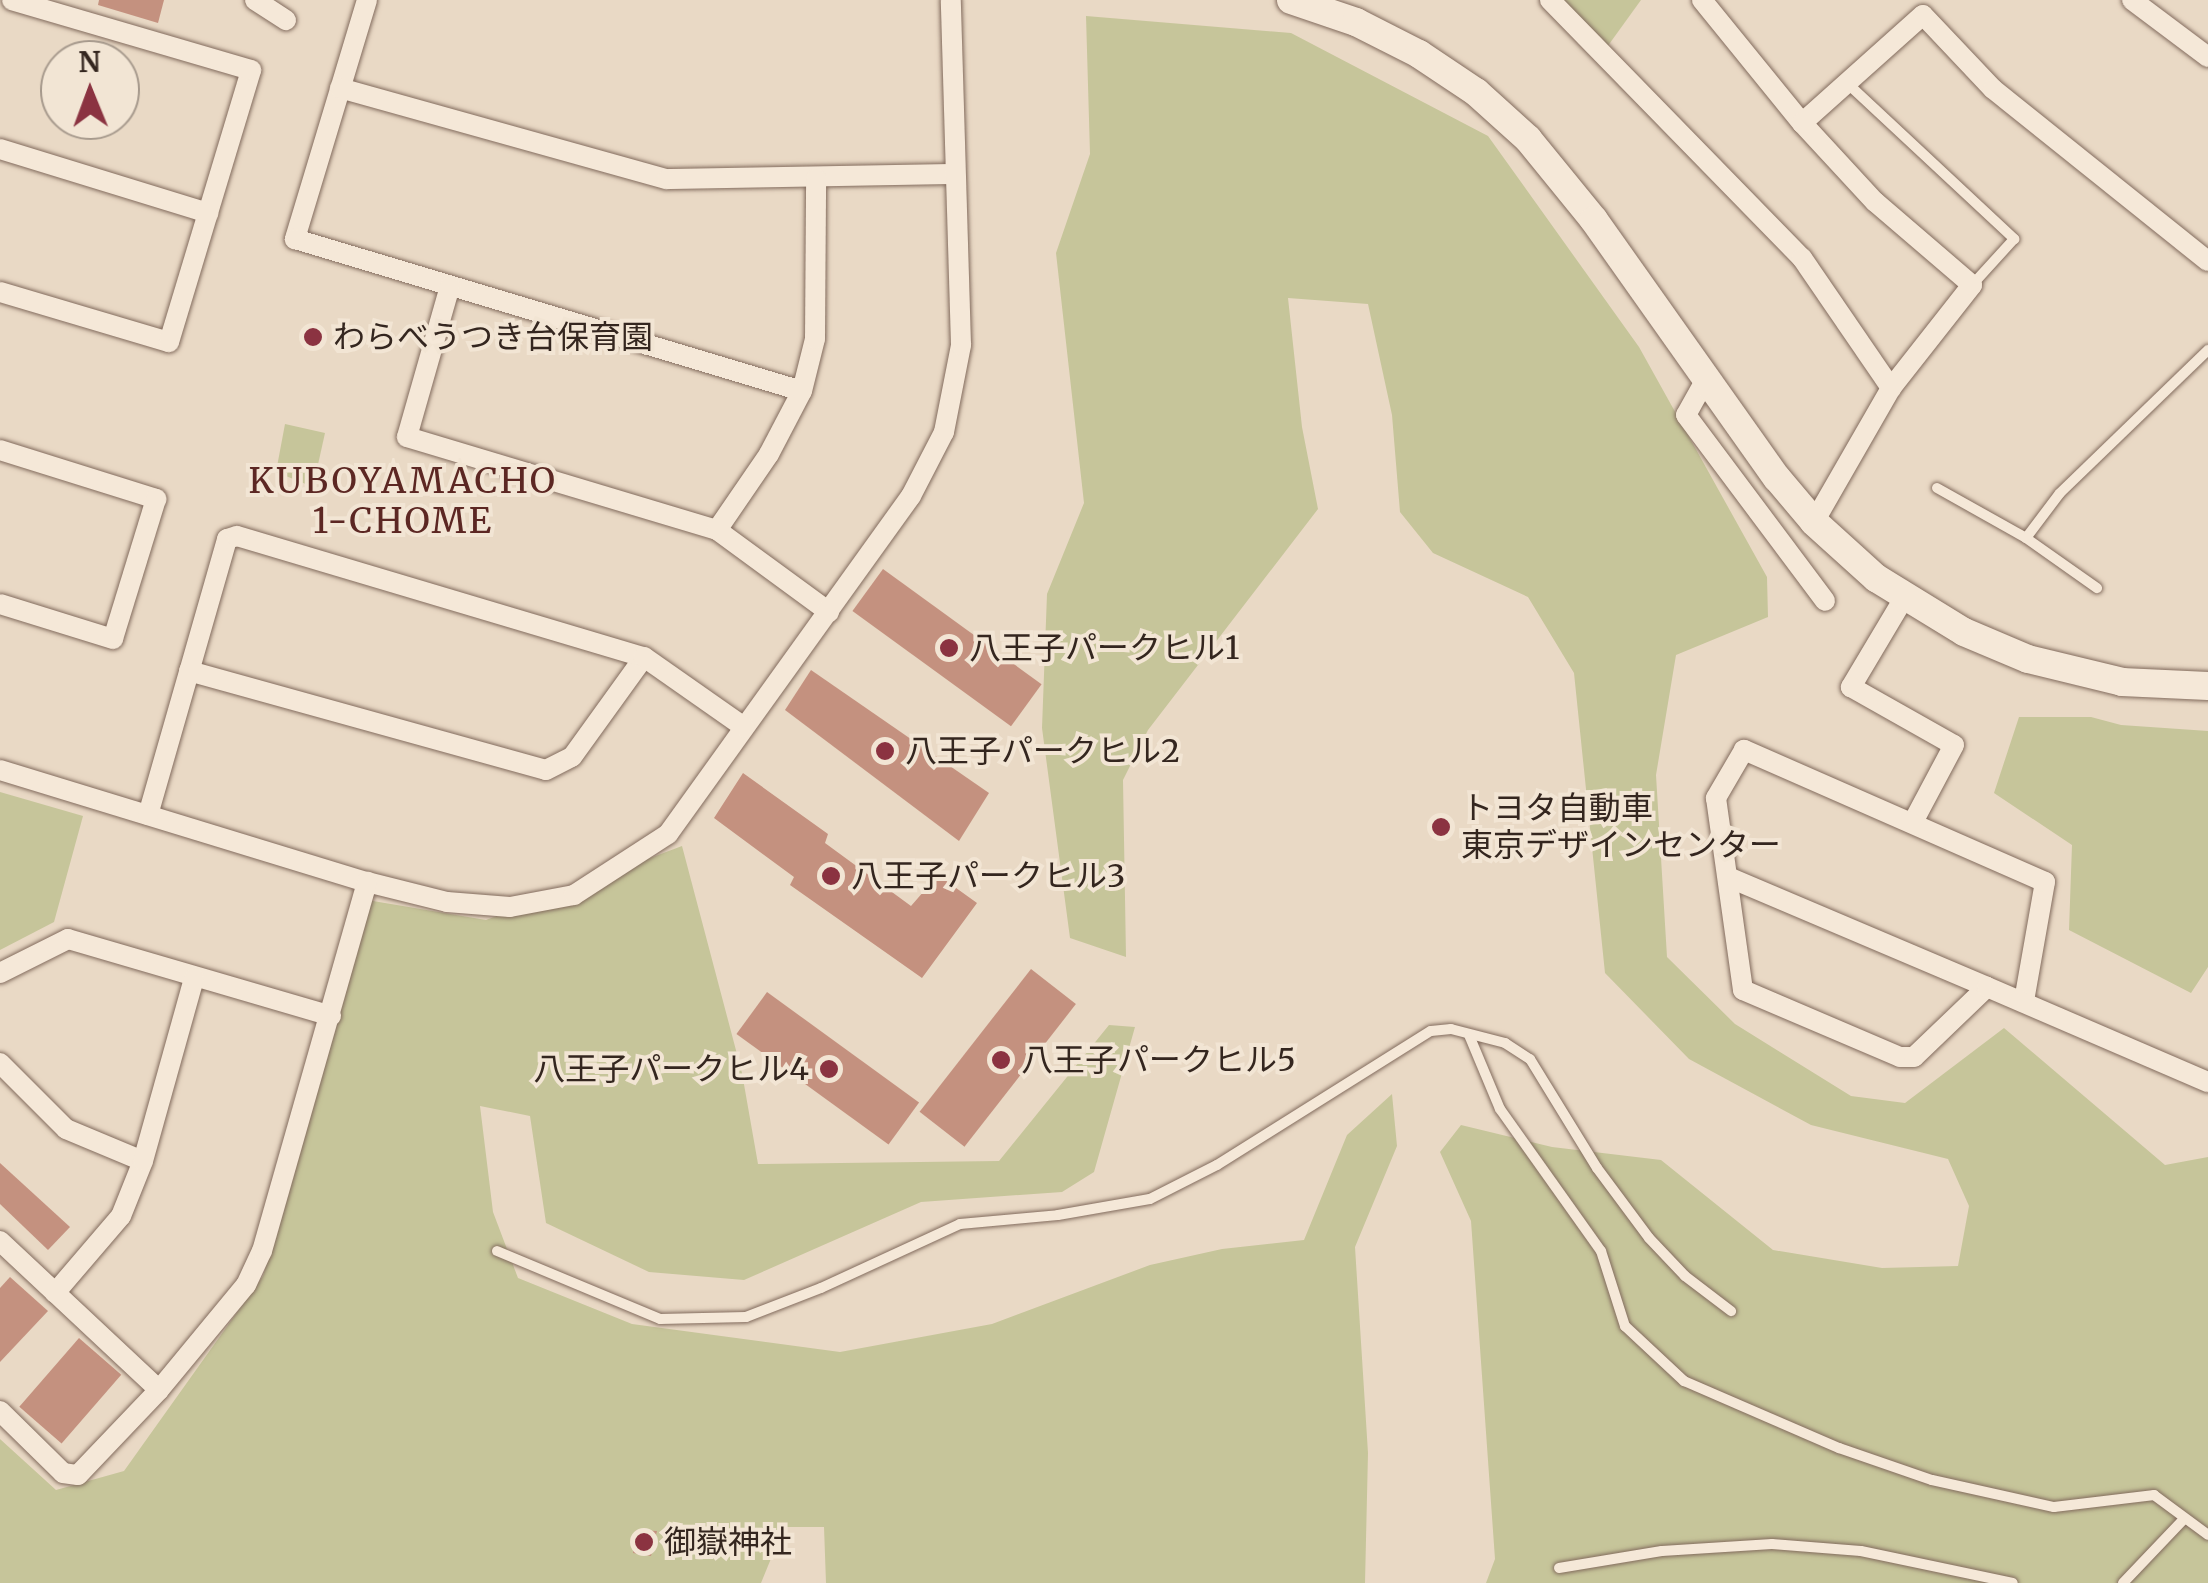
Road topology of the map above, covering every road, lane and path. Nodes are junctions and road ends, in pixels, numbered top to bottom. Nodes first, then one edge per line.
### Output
1 (12, 0) edge
2 (255, 0) edge
3 (368, 0) edge
4 (951, 0) edge
5 (1291, 0) edge
6 (1550, 0) edge
7 (1702, 0) edge
8 (2132, 0) edge
9 (1923, 8) edge
10 (286, 20) dead end
11 (2208, 57) edge
12 (1848, 84) junction
13 (340, 88) junction
14 (1802, 123) junction
15 (0, 149) edge
16 (955, 174) junction
17 (816, 179) junction
18 (208, 213) junction
19 (2208, 262) edge
20 (1972, 285) junction
21 (450, 286) junction
22 (0, 292) edge
23 (2208, 350) edge
24 (1706, 379) junction
25 (1891, 388) junction
26 (802, 391) junction
27 (0, 450) edge
28 (1937, 488) dead end
29 (1814, 522) junction
30 (717, 530) junction
31 (2026, 538) junction
32 (2097, 588) dead end
33 (1904, 598) junction
34 (1825, 601) dead end
35 (0, 604) edge
36 (830, 612) junction
37 (644, 657) junction
38 (190, 671) junction
39 (2208, 686) edge
40 (744, 727) junction
41 (0, 770) edge
42 (148, 816) junction
43 (1913, 822) junction
44 (1728, 877) junction
45 (366, 882) junction
46 (0, 973) edge
47 (194, 978) junction
48 (1987, 987) junction
49 (2024, 1001) junction
50 (331, 1016) junction
51 (1469, 1035) junction
52 (0, 1063) edge
53 (2208, 1082) edge
54 (143, 1161) junction
55 (0, 1242) edge
56 (497, 1251) dead end
57 (55, 1293) junction
58 (1732, 1311) dead end
59 (159, 1390) junction
60 (0, 1412) edge
61 (2184, 1519) junction
62 (2208, 1535) edge
63 (1559, 1568) dead end
64 (2012, 1583) edge
65 (2123, 1583) edge

1 - 18 street
2 - 10 street
3 - 13 street
4 - 16 street
5 - 24 street
6 - 25 street
7 - 14 street
8 - 11 street
9 - 12 street
9 - 19 street
12 - 14 street
12 - 20 lane
13 - 17 street
13 - 21 street
14 - 20 street
15 - 18 street
16 - 17 street
16 - 36 street
17 - 26 street
18 - 22 street
20 - 25 street
21 - 26 street
21 - 30 street
23 - 31 lane
24 - 29 street
24 - 34 street
25 - 29 street
26 - 30 street
27 - 35 street
28 - 31 lane
29 - 33 street
30 - 36 street
31 - 32 lane
33 - 39 street
33 - 43 street
36 - 40 street
37 - 38 street
37 - 38 street
37 - 40 street
38 - 42 street
40 - 45 street
41 - 42 street
42 - 45 street
43 - 44 street
43 - 49 street
44 - 48 street
44 - 48 street
45 - 50 street
46 - 47 street
47 - 50 street
47 - 54 street
48 - 49 street
49 - 53 street
50 - 59 street
51 - 56 lane
51 - 58 lane
51 - 61 lane
52 - 54 street
54 - 57 street
55 - 57 street
57 - 59 street
59 - 60 street
61 - 62 lane
61 - 65 lane
63 - 64 lane

